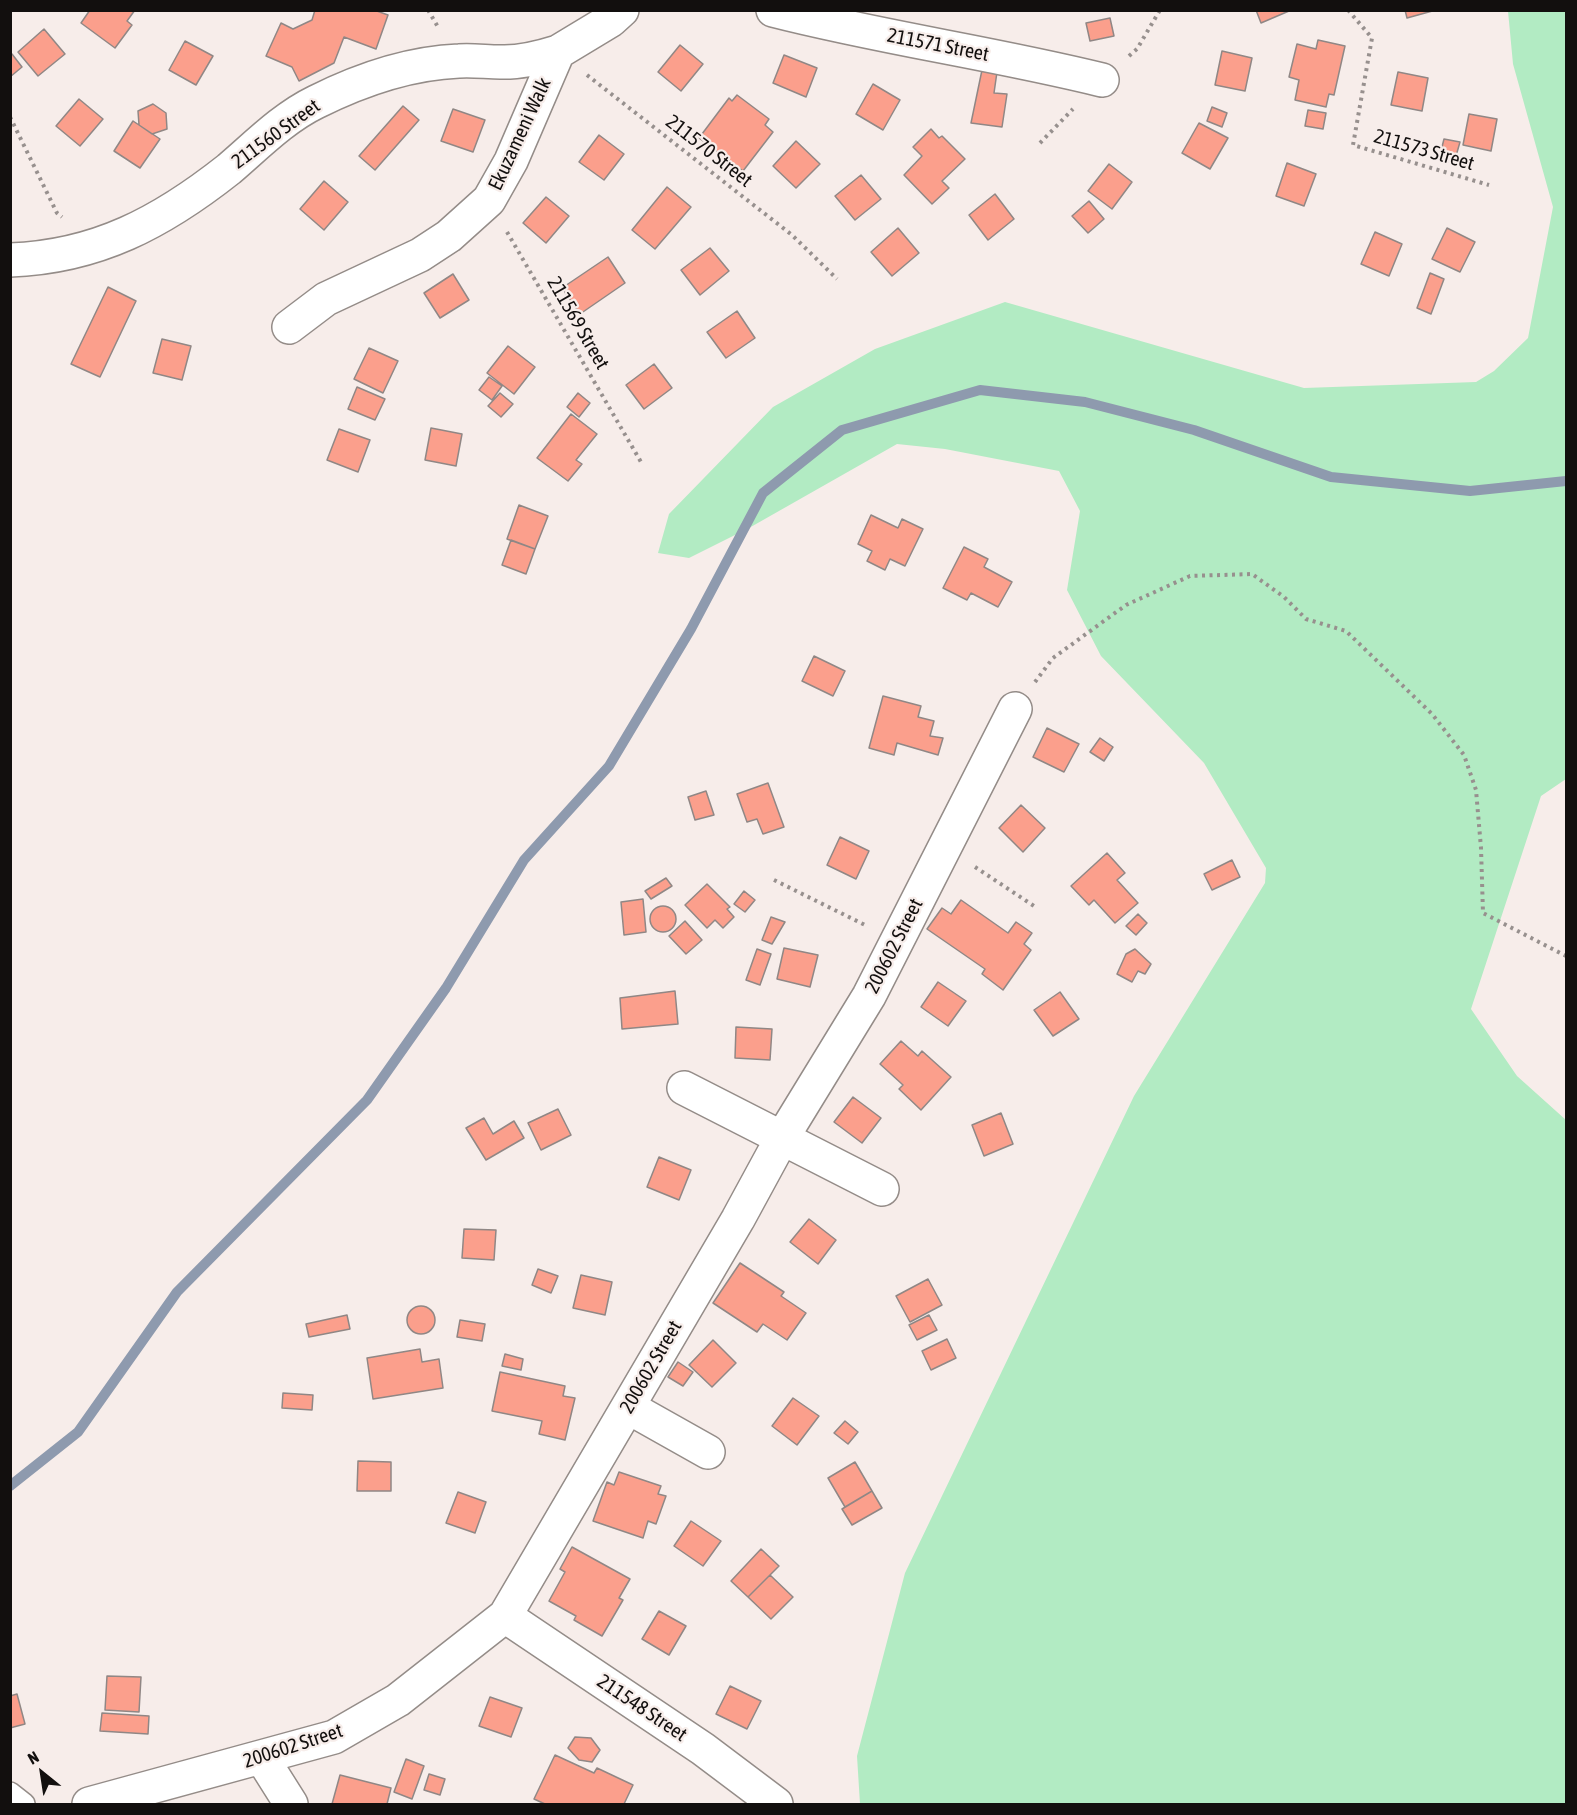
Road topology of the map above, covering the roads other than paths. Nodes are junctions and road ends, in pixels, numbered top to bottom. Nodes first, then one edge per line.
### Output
1 (622, 10) edge
2 (773, 10) edge
3 (558, 52) junction
4 (1102, 80) dead end
5 (10, 260) edge
6 (289, 327) dead end
7 (1015, 709) road end
8 (684, 1088) dead end
9 (782, 1138) junction
10 (882, 1189) dead end
11 (628, 1407) junction
12 (708, 1452) dead end
13 (505, 1616) junction
14 (262, 1758) junction
15 (10, 1793) edge
16 (24, 1804) edge
17 (89, 1804) edge
18 (291, 1804) edge
19 (776, 1804) edge

1 - 3 street
2 - 4 street, 211571 Street
3 - 5 street, 211560 Street
3 - 6 street, Ekuzameni Walk
7 - 9 street, 200602 Street
8 - 9 street
9 - 10 street
9 - 11 street, 200602 Street
11 - 12 street
11 - 13 street, 200602 Street
13 - 14 street, 200602 Street
13 - 19 street, 211548 Street
14 - 17 street, 200602 Street
14 - 18 street
15 - 16 lane

